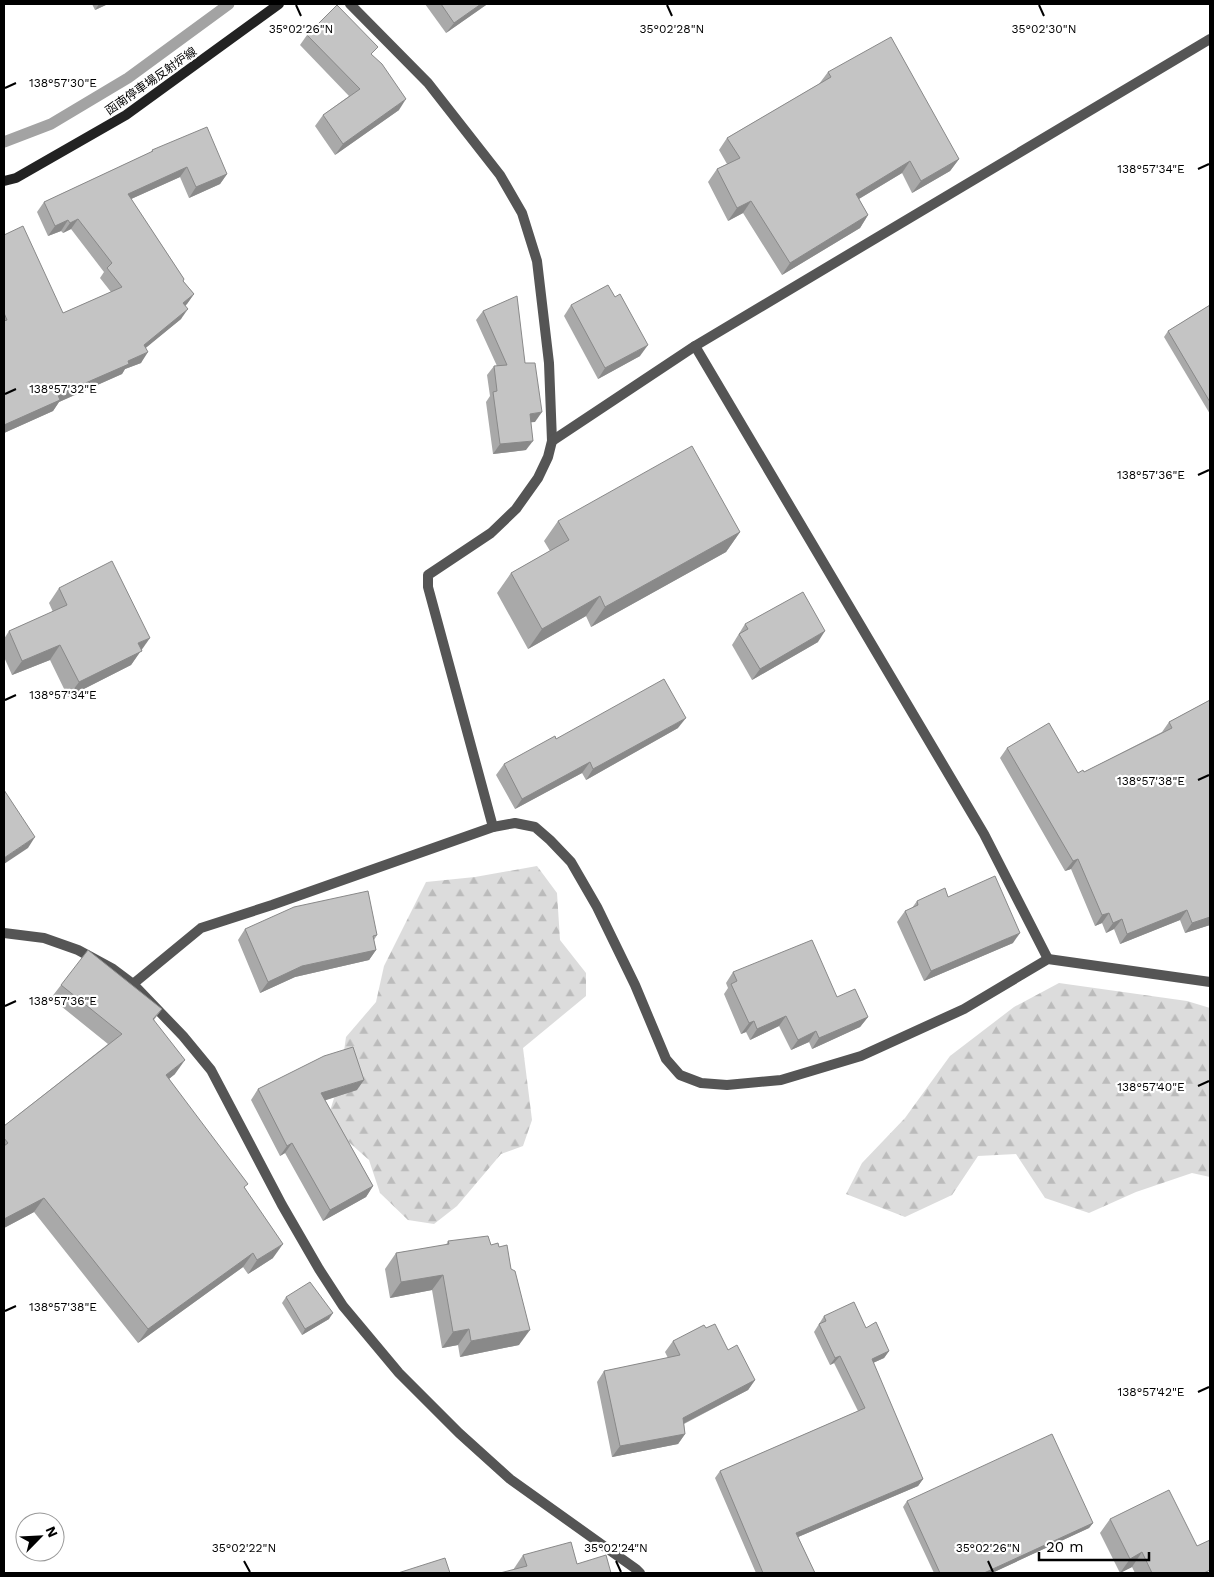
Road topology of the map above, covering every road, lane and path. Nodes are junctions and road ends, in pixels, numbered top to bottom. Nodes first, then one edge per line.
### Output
1 (279, 4) edge
2 (350, 4) edge
3 (1210, 39) edge
4 (4, 181) edge
5 (696, 346) junction
6 (552, 441) junction
7 (493, 827) junction
8 (4, 933) edge
9 (1048, 959) junction
10 (1210, 982) edge
11 (133, 984) junction
12 (640, 1573) edge

1 - 4 main road, 函南停車場反射炉線
2 - 6 street
3 - 5 street
5 - 6 street
5 - 9 street
6 - 7 street
7 - 9 street
7 - 11 street
8 - 11 street
9 - 10 street
11 - 12 street

